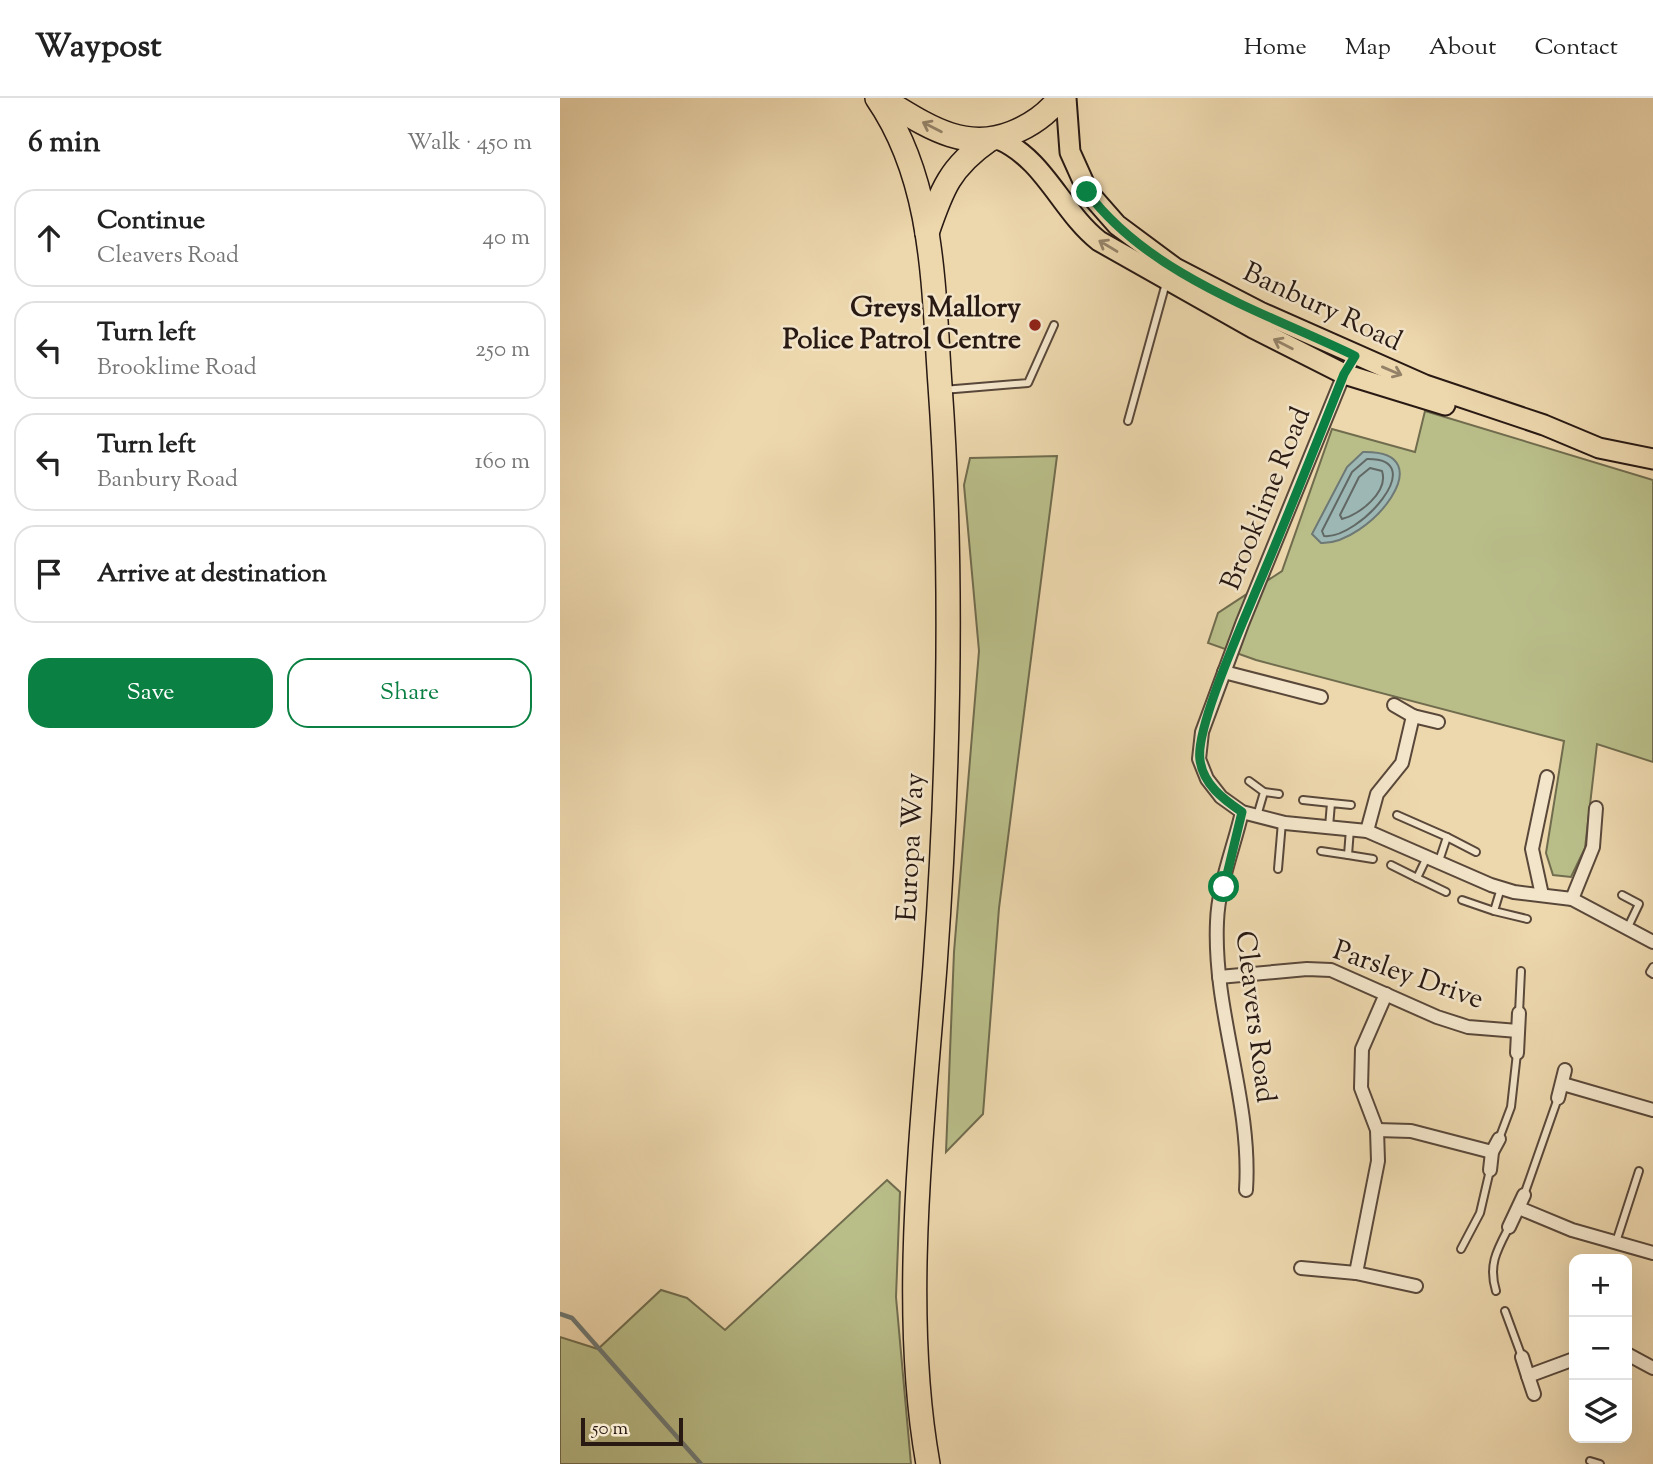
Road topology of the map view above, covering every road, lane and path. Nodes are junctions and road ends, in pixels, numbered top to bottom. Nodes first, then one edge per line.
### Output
1 (879, 98) edge
2 (1060, 98) edge
3 (1066, 98) edge
4 (993, 139) junction
5 (928, 233) junction
6 (1167, 281) junction
7 (1054, 325) dead end
8 (1355, 356) junction
9 (1344, 374) junction
10 (940, 390) junction
11 (1128, 421) dead end
12 (1599, 448) junction
13 (1653, 458) edge
14 (1224, 672) junction
15 (1321, 698) dead end
16 (1394, 705) dead end
17 (1413, 716) junction
18 (1438, 722) dead end
19 (1547, 777) dead end
20 (1249, 781) dead end
21 (1264, 792) junction
22 (1279, 794) dead end
23 (1303, 800) dead end
24 (1331, 803) junction
25 (1351, 805) dead end
26 (1596, 808) dead end
27 (1242, 812) junction
28 (1397, 815) dead end
29 (1257, 816) junction
30 (1282, 822) junction
31 (1329, 827) junction
32 (1350, 829) junction
33 (1367, 831) junction
34 (1447, 837) junction
35 (1321, 851) dead end
36 (1476, 852) dead end
37 (1348, 855) junction
38 (1433, 858) junction
39 (1373, 859) dead end
40 (1391, 865) dead end
41 (1279, 869) dead end
42 (1417, 878) junction
43 (1501, 888) junction
44 (1446, 892) dead end
45 (1542, 895) junction
46 (1622, 895) dead end
47 (1572, 899) junction
48 (1462, 900) dead end
49 (1639, 904) junction
50 (1590, 907) junction
51 (1648, 908) dead end
52 (1494, 911) junction
53 (1527, 919) dead end
54 (1588, 920) dead end
55 (1628, 927) junction
56 (1653, 942) edge
57 (1653, 967) edge
58 (1521, 971) dead end
59 (1653, 974) edge
60 (1219, 977) junction
61 (1386, 994) junction
62 (1519, 1013) joint
63 (1518, 1031) junction
64 (1517, 1053) joint
65 (1558, 1098) joint
66 (1653, 1110) edge
67 (1377, 1130) junction
68 (1499, 1139) joint
69 (1492, 1152) junction
70 (1490, 1170) joint
71 (1639, 1171) dead end
72 (1246, 1190) dead end
73 (1522, 1202) junction
74 (1510, 1227) joint
75 (1616, 1244) junction
76 (1461, 1249) dead end
77 (1653, 1253) edge
78 (1301, 1268) dead end
79 (1356, 1273) junction
80 (1416, 1286) dead end
81 (1496, 1291) dead end
82 (1504, 1311) dead end
83 (1522, 1357) joint
84 (1632, 1357) edge
85 (1569, 1361) edge
86 (1653, 1368) edge
87 (1528, 1376) junction
88 (1534, 1394) dead end
89 (1590, 1461) dead end
90 (928, 1464) edge
91 (1600, 1464) edge

4 -> 1 highway
1 - 5 highway, Europa Way
2 - 4 highway, Europa Way
3 - 8 main road, Banbury Road
4 - 5 highway, Europa Way
6 -> 4 main road
5 - 10 highway, Europa Way
9 -> 6 main road
6 - 11 lane
7 - 10 lane
8 - 9 street, Brooklime Road
8 -> 12 main road, Banbury Road
9 - 12 main road
9 - 14 street, Brooklime Road
10 - 90 highway, Europa Way
12 - 13 main road, Banbury Road
14 - 15 street
14 - 27 street, Brooklime Road
16 - 17 street
17 - 18 street
17 - 33 street
19 - 45 street
20 - 21 lane
21 - 22 lane
21 - 29 lane
23 - 24 lane
24 - 25 lane
24 - 31 lane
26 - 47 street
27 - 29 street, Brooklime Road
27 - 60 street, Cleavers Road
28 - 34 lane
29 - 30 street, Brooklime Road
30 - 31 street, Brooklime Road
30 - 41 lane
31 - 32 street, Brooklime Road
32 - 33 street, Brooklime Road
32 - 37 lane
33 - 38 street, Brooklime Road
34 - 36 lane
34 - 38 lane
35 - 37 lane
37 - 39 lane
38 - 42 lane
38 - 43 street, Brooklime Road
40 - 42 lane
42 - 44 lane
43 - 45 street, Brooklime Road
43 - 52 lane
45 - 47 street, Brooklime Road
46 - 49 lane
47 - 50 street, Brooklime Road
48 - 52 lane
49 - 51 lane
49 - 55 lane
50 - 54 street
50 - 55 street, Brooklime Road
52 - 53 lane
55 - 56 street, Brooklime Road
57 - 59 lane
58 - 62 lane
60 - 61 street, Parsley Drive
60 - 72 street, Cleavers Road
61 - 63 street, Parsley Drive
61 - 67 street
62 - 63 street
63 - 64 street
64 - 68 lane
65 - 66 street
65 - 73 lane
67 - 69 street
67 - 79 street
68 - 69 street
69 - 70 street
70 - 76 lane
71 - 75 lane
73 - 74 street
73 - 75 street
74 - 81 lane
75 - 77 street
78 - 79 street
79 - 80 street
82 - 83 lane
83 - 87 street
84 - 86 street
85 - 87 street
87 - 88 street
89 - 91 lane

